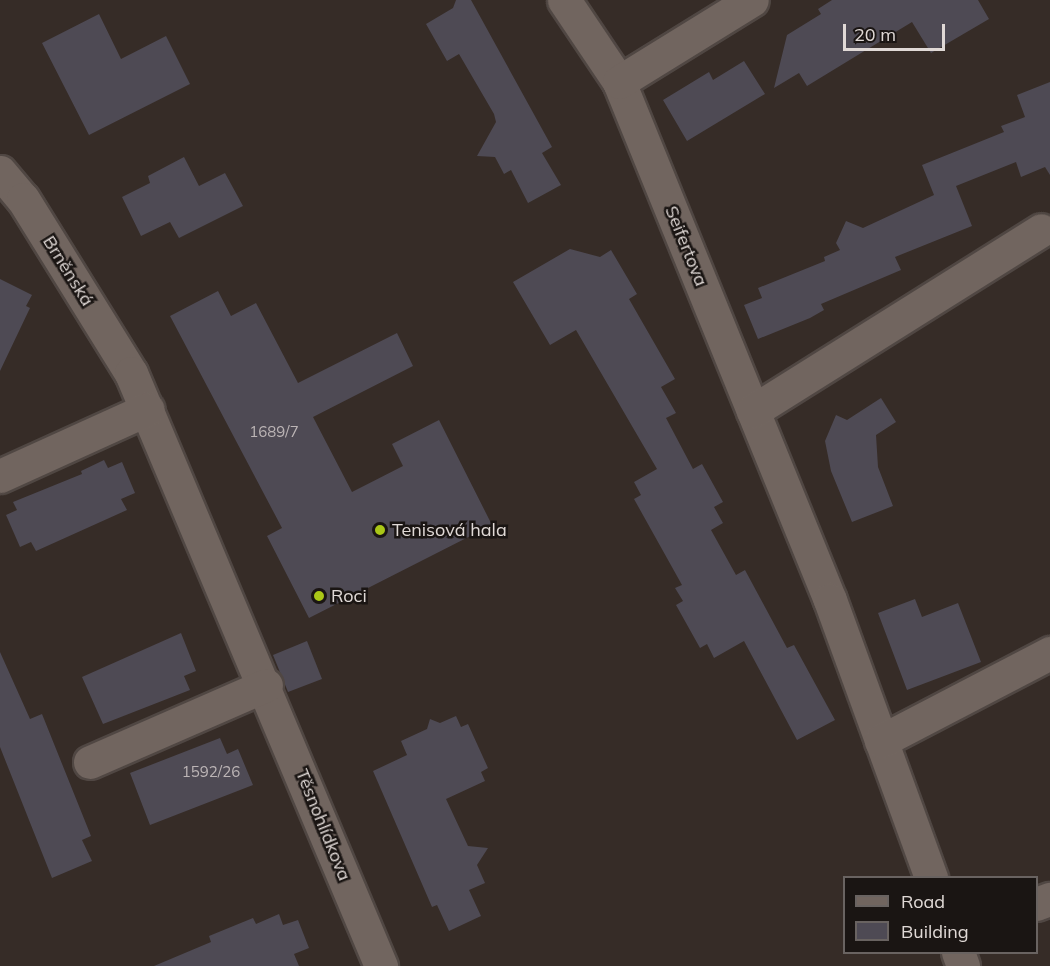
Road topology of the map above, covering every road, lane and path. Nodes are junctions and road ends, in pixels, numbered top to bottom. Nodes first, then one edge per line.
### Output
1 (564, 0) edge
2 (752, 0) edge
3 (619, 82) junction
4 (0, 172) edge
5 (1041, 230) dead end
6 (131, 373) joint
7 (148, 409) junction
8 (753, 411) junction
9 (0, 476) edge
10 (1050, 653) edge
11 (266, 685) junction
12 (881, 741) junction
13 (90, 762) dead end
14 (930, 876) edge
15 (379, 965) edge

1 - 3 street, Seifertova
2 - 3 street
3 - 8 street, Seifertova
4 - 6 street, Brněnská
5 - 8 street
6 - 7 street, Těsnohlídkova
7 - 9 street
7 - 11 street, Těsnohlídkova
8 - 12 street, Seifertova
10 - 12 street
11 - 13 street
11 - 15 street, Těsnohlídkova
12 - 14 street, Seifertova

